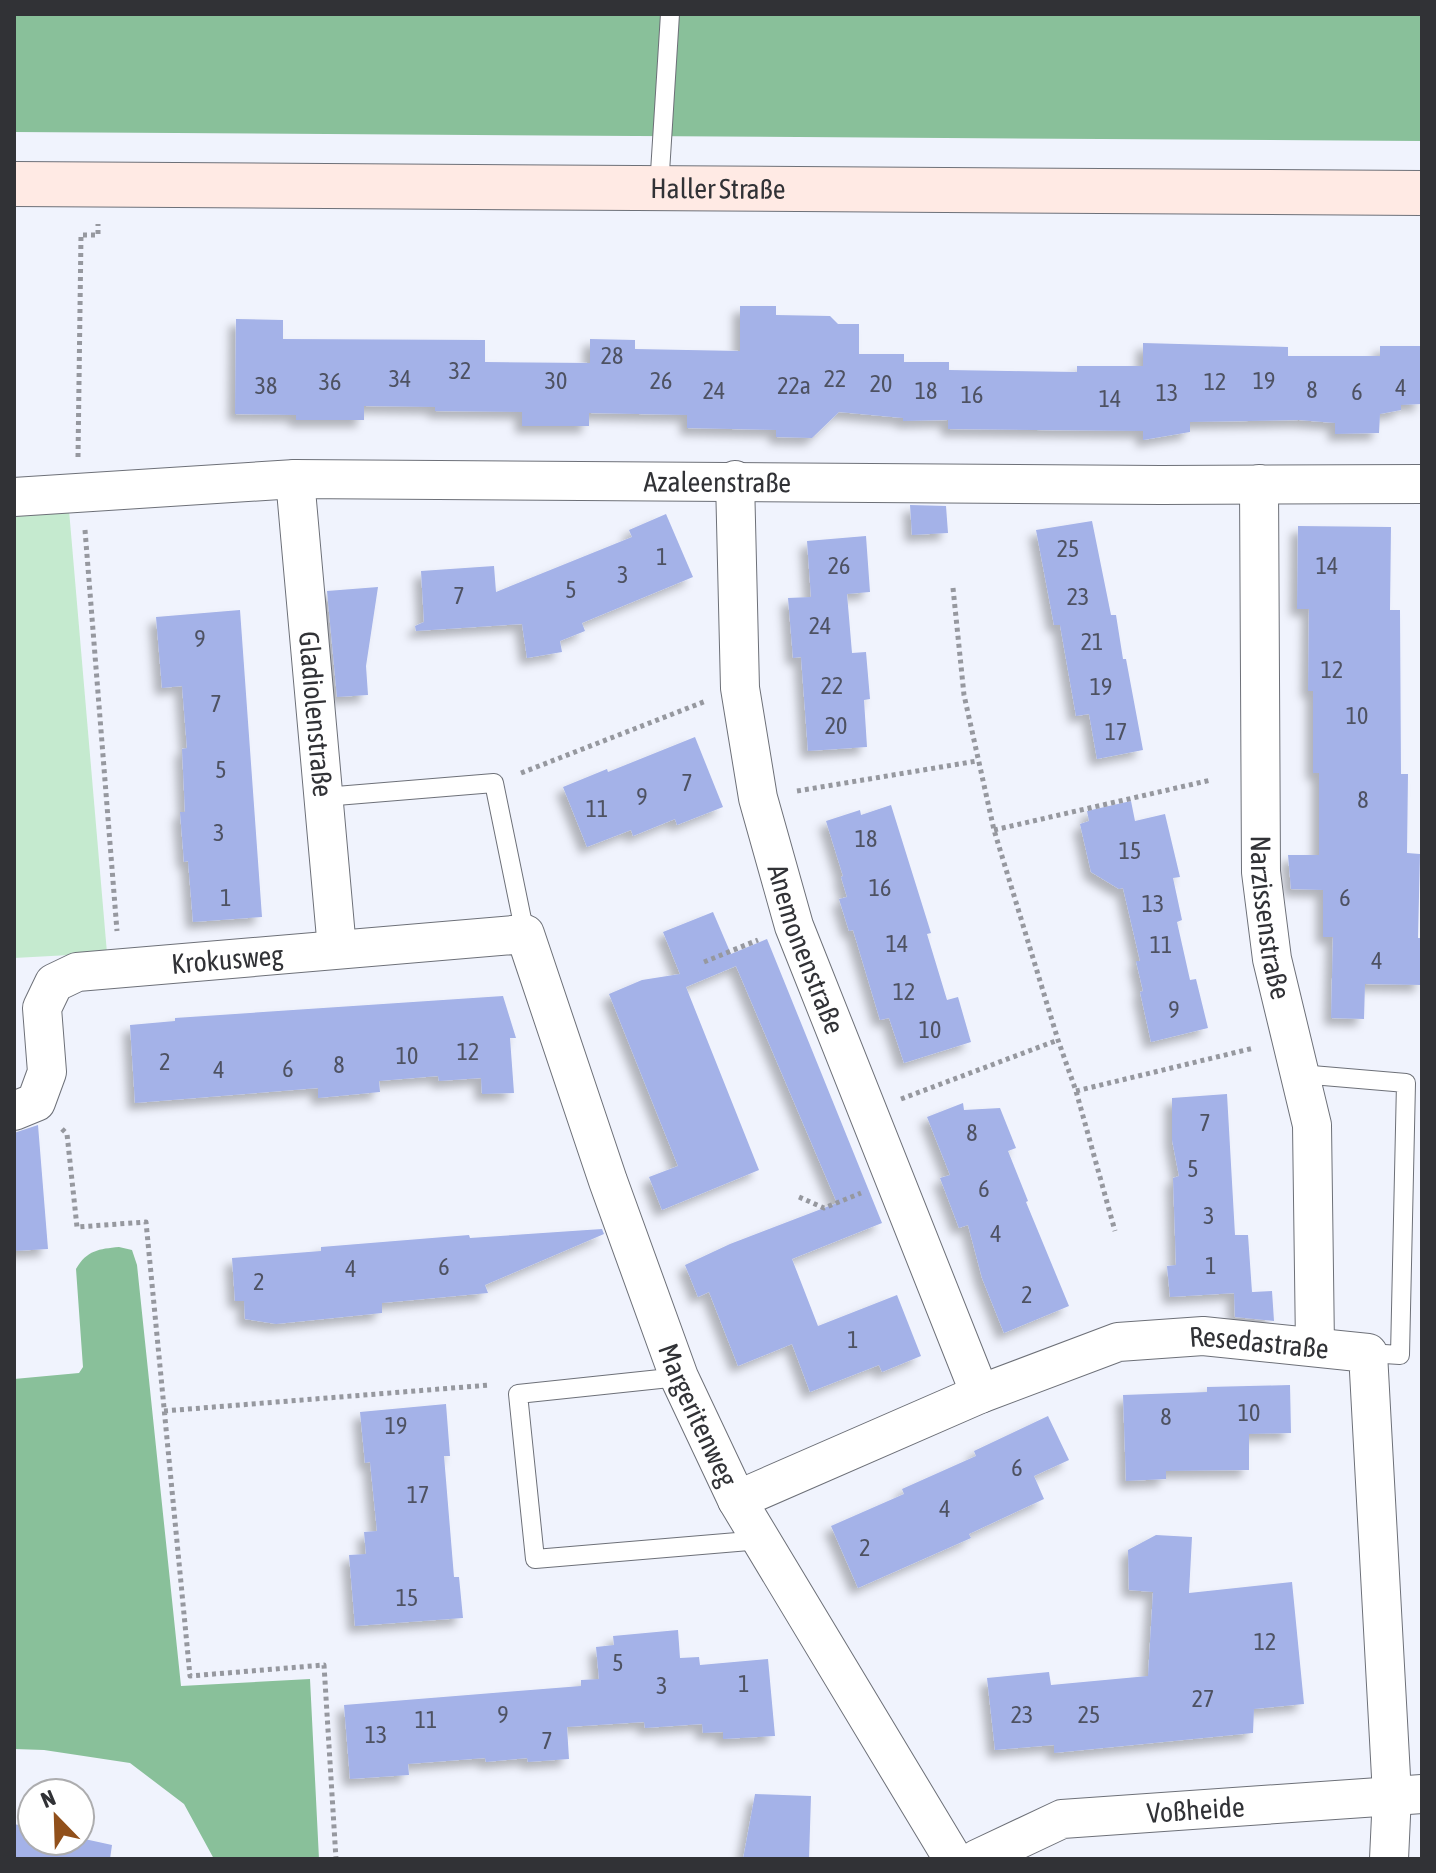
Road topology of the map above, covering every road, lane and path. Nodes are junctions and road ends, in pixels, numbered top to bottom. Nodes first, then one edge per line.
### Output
1 (670, 14) edge
2 (14, 184) edge
3 (659, 188) junction
4 (1422, 193) edge
5 (98, 221) dead end
6 (295, 479) junction
7 (735, 480) junction
8 (1259, 484) junction
9 (1422, 484) edge
10 (77, 492) junction
11 (14, 497) edge
12 (953, 588) dead end
13 (740, 688) junction
14 (977, 761) junction
15 (1211, 780) dead end
16 (494, 783) junction
17 (324, 797) junction
18 (758, 798) junction
19 (994, 830) junction
20 (794, 926) junction
21 (525, 934) junction
22 (337, 949) junction
23 (704, 962) dead end
24 (120, 968) junction
25 (1058, 1040) junction
26 (1295, 1056) junction
27 (1076, 1091) junction
28 (25, 1106) edge
29 (868, 1111) junction
30 (895, 1180) junction
31 (799, 1197) dead end
32 (1115, 1231) dead end
33 (1315, 1346) junction
34 (1368, 1353) junction
35 (679, 1377) junction
36 (518, 1394) junction
37 (980, 1394) junction
38 (164, 1411) junction
39 (737, 1500) junction
40 (761, 1540) junction
41 (1407, 1795) edge
42 (336, 1859) edge
43 (953, 1859) edge
44 (977, 1859) edge
45 (1389, 1859) edge

1 - 3 lane
2 - 3 main road, Haller Straße
3 - 4 main road, Haller Straße
5 - 10 path
6 - 7 street, Azaleenstraße
6 - 10 street, Azaleenstraße
6 - 17 street, Gladiolenstraße
7 - 8 street, Azaleenstraße
7 - 13 street, Anemonenstraße
8 - 9 street, Azaleenstraße
8 - 26 street, Narzissenstraße
10 - 11 street, Azaleenstraße
10 - 24 path
12 - 14 path
13 - 16 path
13 - 18 street, Anemonenstraße
14 - 18 path
14 - 19 path
15 - 19 path
16 - 17 lane
16 - 21 lane
17 - 22 street, Gladiolenstraße
18 - 20 street, Anemonenstraße
19 - 25 path
20 - 23 path
20 - 29 street, Anemonenstraße
21 - 22 street, Krokusweg
21 - 35 street, Margeritenweg
22 - 24 street, Krokusweg
24 - 28 street, Krokusweg
25 - 27 path
25 - 29 path
26 - 27 path
26 - 33 street, Narzissenstraße
26 - 34 lane
27 - 32 path
28 - 38 path
29 - 30 street, Anemonenstraße
30 - 31 path
30 - 37 street, Anemonenstraße
33 - 34 street, Resedastraße
33 - 37 street, Resedastraße
34 - 41 street, Resedastraße
35 - 36 lane
35 - 39 street, Margeritenweg
36 - 38 path
36 - 40 lane
37 - 39 street, Resedastraße
38 - 42 path
39 - 40 street, Margeritenweg
40 - 43 street, Margeritenweg
41 - 44 street, Voßheide
41 - 45 street, Resedastraße

